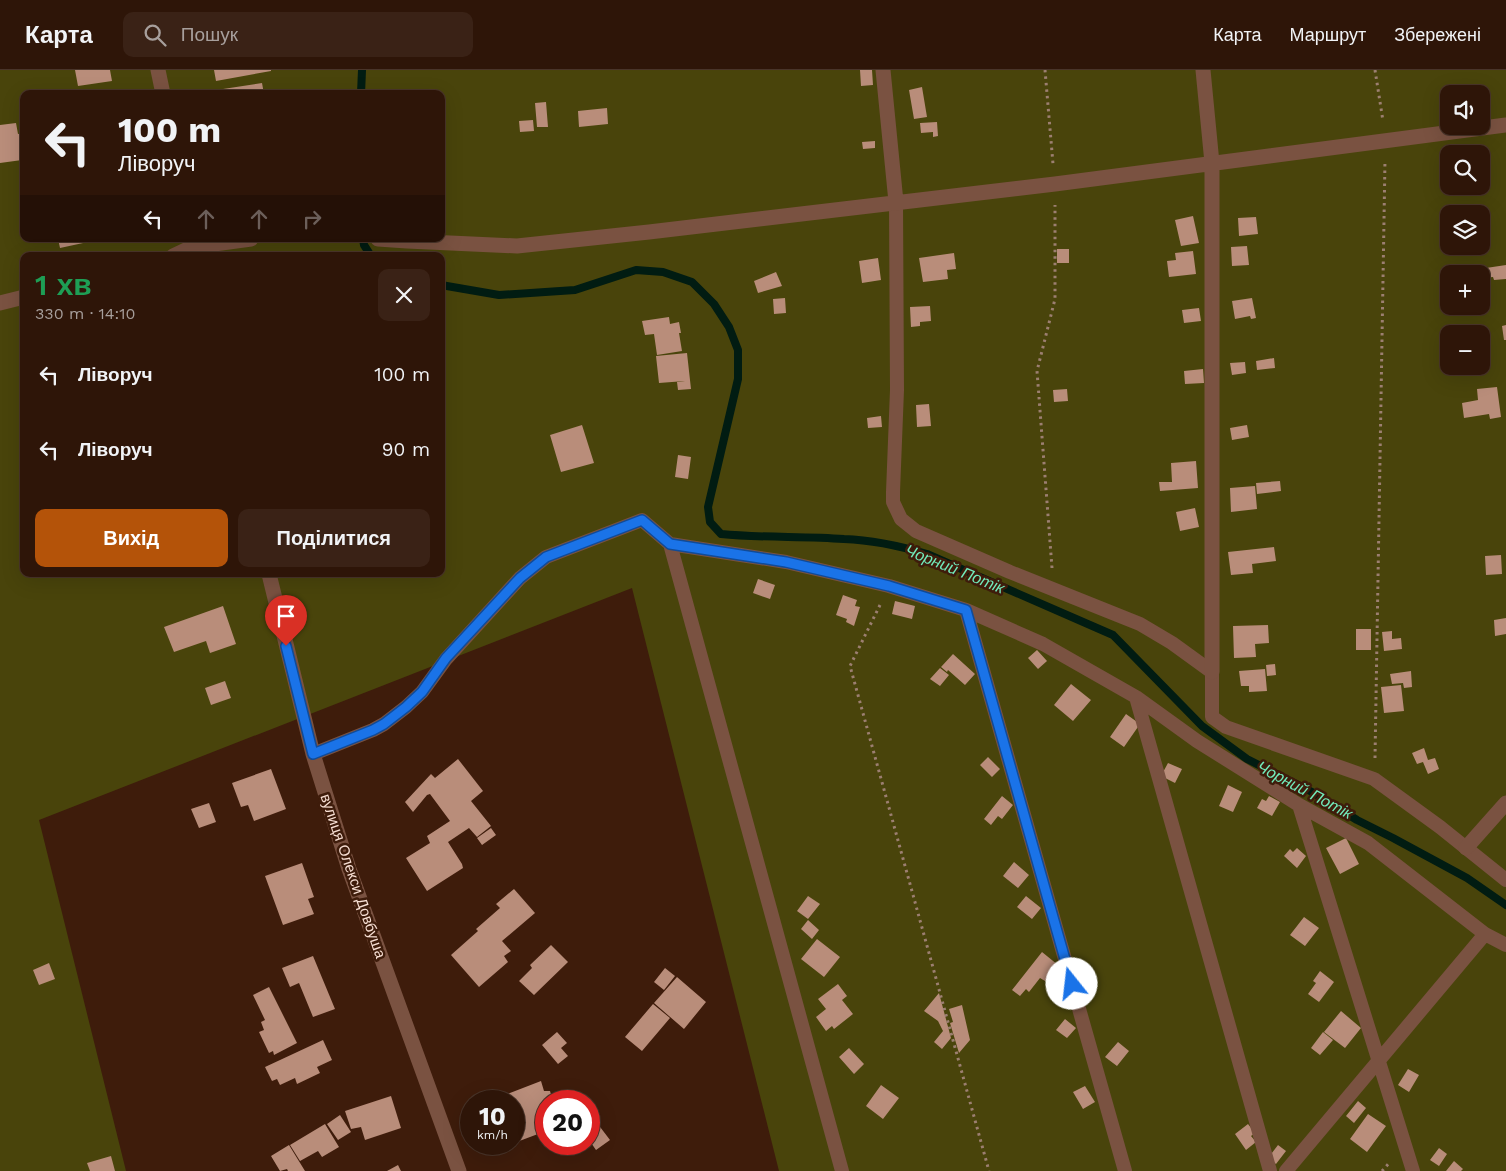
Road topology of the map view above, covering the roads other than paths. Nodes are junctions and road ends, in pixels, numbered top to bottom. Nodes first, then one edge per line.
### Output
1 (158, 70) edge
2 (883, 70) edge
3 (1204, 70) edge
4 (161, 90) edge
5 (1506, 125) edge
6 (1212, 162) junction
7 (896, 202) junction
8 (231, 242) edge
9 (407, 242) edge
10 (192, 248) edge
11 (20, 298) edge
12 (0, 304) edge
13 (670, 544) junction
14 (270, 577) edge
15 (966, 610) junction
16 (1212, 672) junction
17 (1136, 696) junction
18 (313, 754) junction
19 (1506, 803) edge
20 (1299, 805) junction
21 (1466, 848) junction
22 (1506, 880) edge
23 (1485, 934) junction
24 (1506, 945) edge
25 (1379, 1059) junction
26 (459, 1171) edge
27 (842, 1171) edge
28 (1125, 1171) edge
29 (1270, 1171) edge
30 (1286, 1171) edge
31 (1413, 1171) edge

1 - 4 street
2 - 7 street
3 - 6 street
5 - 6 street
6 - 7 street
6 - 16 street
7 - 9 street
7 - 16 lane
8 - 10 street
11 - 12 street
13 - 15 lane
13 - 18 lane
13 - 27 lane
14 - 18 street, вулиця Олекси Довбуша
15 - 17 lane
15 - 28 lane
16 - 21 lane
17 - 20 lane
17 - 29 lane
18 - 26 street, вулиця Олекси Довбуша
19 - 21 street
20 - 23 lane
20 - 25 lane
21 - 22 lane
23 - 24 lane
23 - 25 lane
25 - 30 lane
25 - 31 lane

